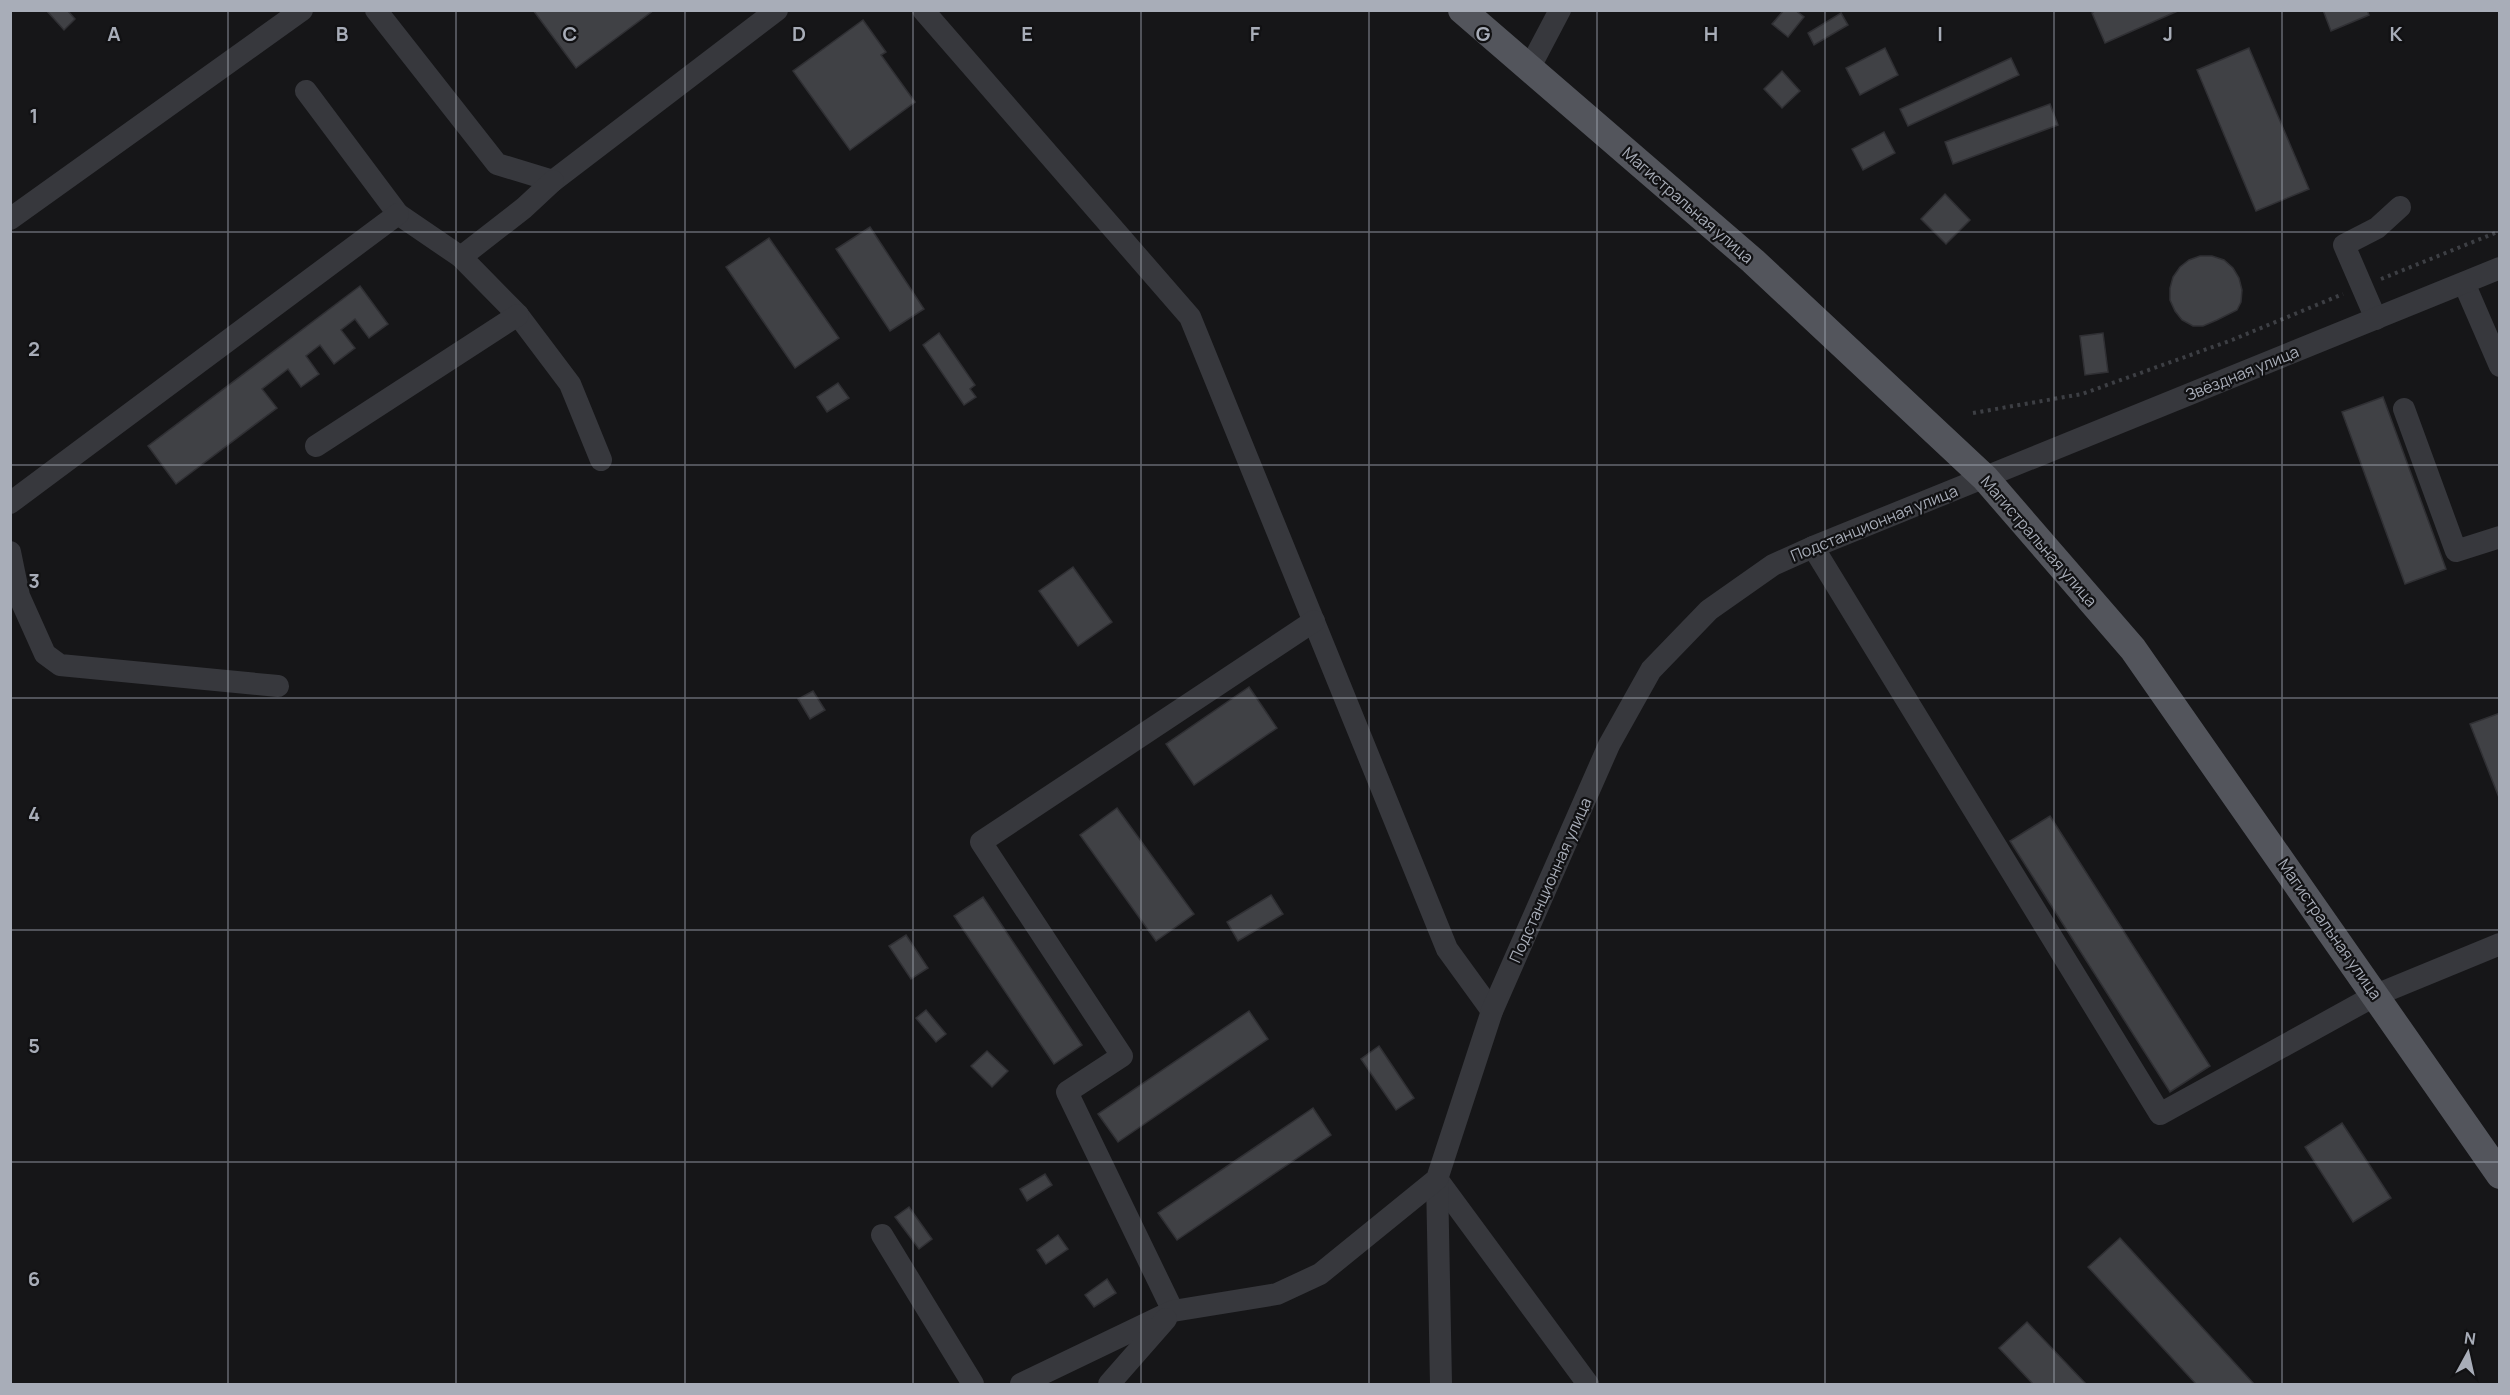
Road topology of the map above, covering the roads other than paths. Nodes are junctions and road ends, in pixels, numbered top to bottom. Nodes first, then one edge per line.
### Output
1 (302, 10) edge
2 (376, 10) edge
3 (777, 10) edge
4 (923, 10) edge
5 (1462, 10) edge
6 (1560, 10) edge
7 (1529, 69) junction
8 (306, 91) dead end
9 (554, 181) junction
10 (2400, 207) dead end
11 (398, 214) junction
12 (10, 219) edge
13 (461, 257) junction
14 (2499, 268) edge
15 (2464, 283) junction
16 (518, 315) junction
17 (2376, 319) junction
18 (2499, 366) edge
19 (2404, 409) dead end
20 (316, 446) dead end
21 (601, 460) dead end
22 (1984, 478) junction
23 (10, 503) edge
24 (2499, 537) edge
25 (1813, 547) junction
26 (10, 552) edge
27 (1314, 621) junction
28 (278, 686) dead end
29 (2499, 944) edge
30 (2376, 995) junction
31 (1492, 1011) junction
32 (2499, 1175) edge
33 (1437, 1179) junction
34 (882, 1235) dead end
35 (1173, 1311) junction
36 (973, 1384) edge
37 (1021, 1384) edge
38 (1109, 1384) edge
39 (1441, 1384) edge
40 (1588, 1384) edge

1 - 12 street
2 - 9 street
3 - 9 street
4 - 27 street
5 - 7 main road, Магистральная улица
6 - 7 street
7 - 22 main road, Магистральная улица
8 - 11 street
9 - 13 street
10 - 17 street
11 - 13 street
11 - 23 street
13 - 16 street
14 - 15 street, Звёздная улица
15 - 17 street, Звёздная улица
15 - 18 street
16 - 20 street
16 - 21 street
17 - 22 street, Звёздная улица
19 - 24 street
22 - 25 street, Подстанционная улица
22 - 30 main road, Магистральная улица
25 - 30 street
25 - 31 street, Подстанционная улица
26 - 28 street
27 - 31 street
27 - 35 street
29 - 30 street
30 - 32 main road, Магистральная улица
31 - 33 street, Подстанционная улица
33 - 35 street
33 - 39 street
33 - 40 street
34 - 36 street
35 - 37 street
35 - 38 street

